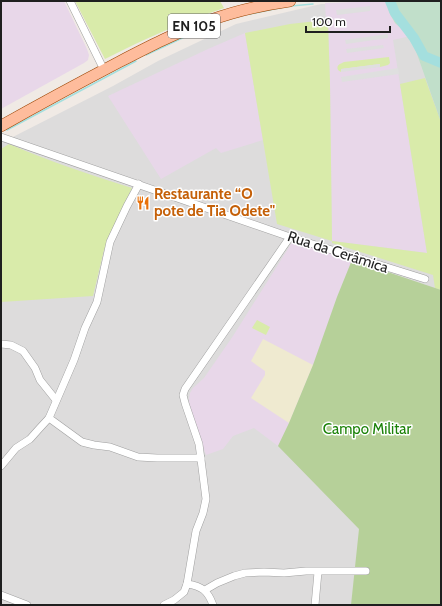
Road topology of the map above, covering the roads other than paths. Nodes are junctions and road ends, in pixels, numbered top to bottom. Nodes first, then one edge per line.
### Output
1 (70, 1) edge
2 (290, 1) edge
3 (104, 70) junction
4 (1, 126) edge
5 (1, 137) edge
6 (139, 184) junction
7 (290, 237) junction
8 (425, 280) dead end
9 (1, 344) edge
10 (56, 400) junction
11 (49, 418) junction
12 (201, 458) junction
13 (1, 466) edge
14 (366, 571) dead end
15 (318, 572) junction
16 (188, 584) junction
17 (204, 590) junction
18 (1, 595) edge
19 (27, 605) edge
20 (164, 605) edge
21 (214, 605) edge
22 (315, 605) edge

1 - 3 street
2 - 3 main road, EN 105
3 - 4 main road, EN 105
5 - 6 street, Rua da Cerâmica
6 - 7 street, Rua da Cerâmica
6 - 10 street
7 - 8 street, Rua da Cerâmica
7 - 12 street
9 - 10 street
10 - 11 street
11 - 12 street
11 - 13 street
12 - 16 street
14 - 15 street
15 - 17 street
15 - 22 street
16 - 17 street
16 - 20 street
17 - 21 street
18 - 19 street

